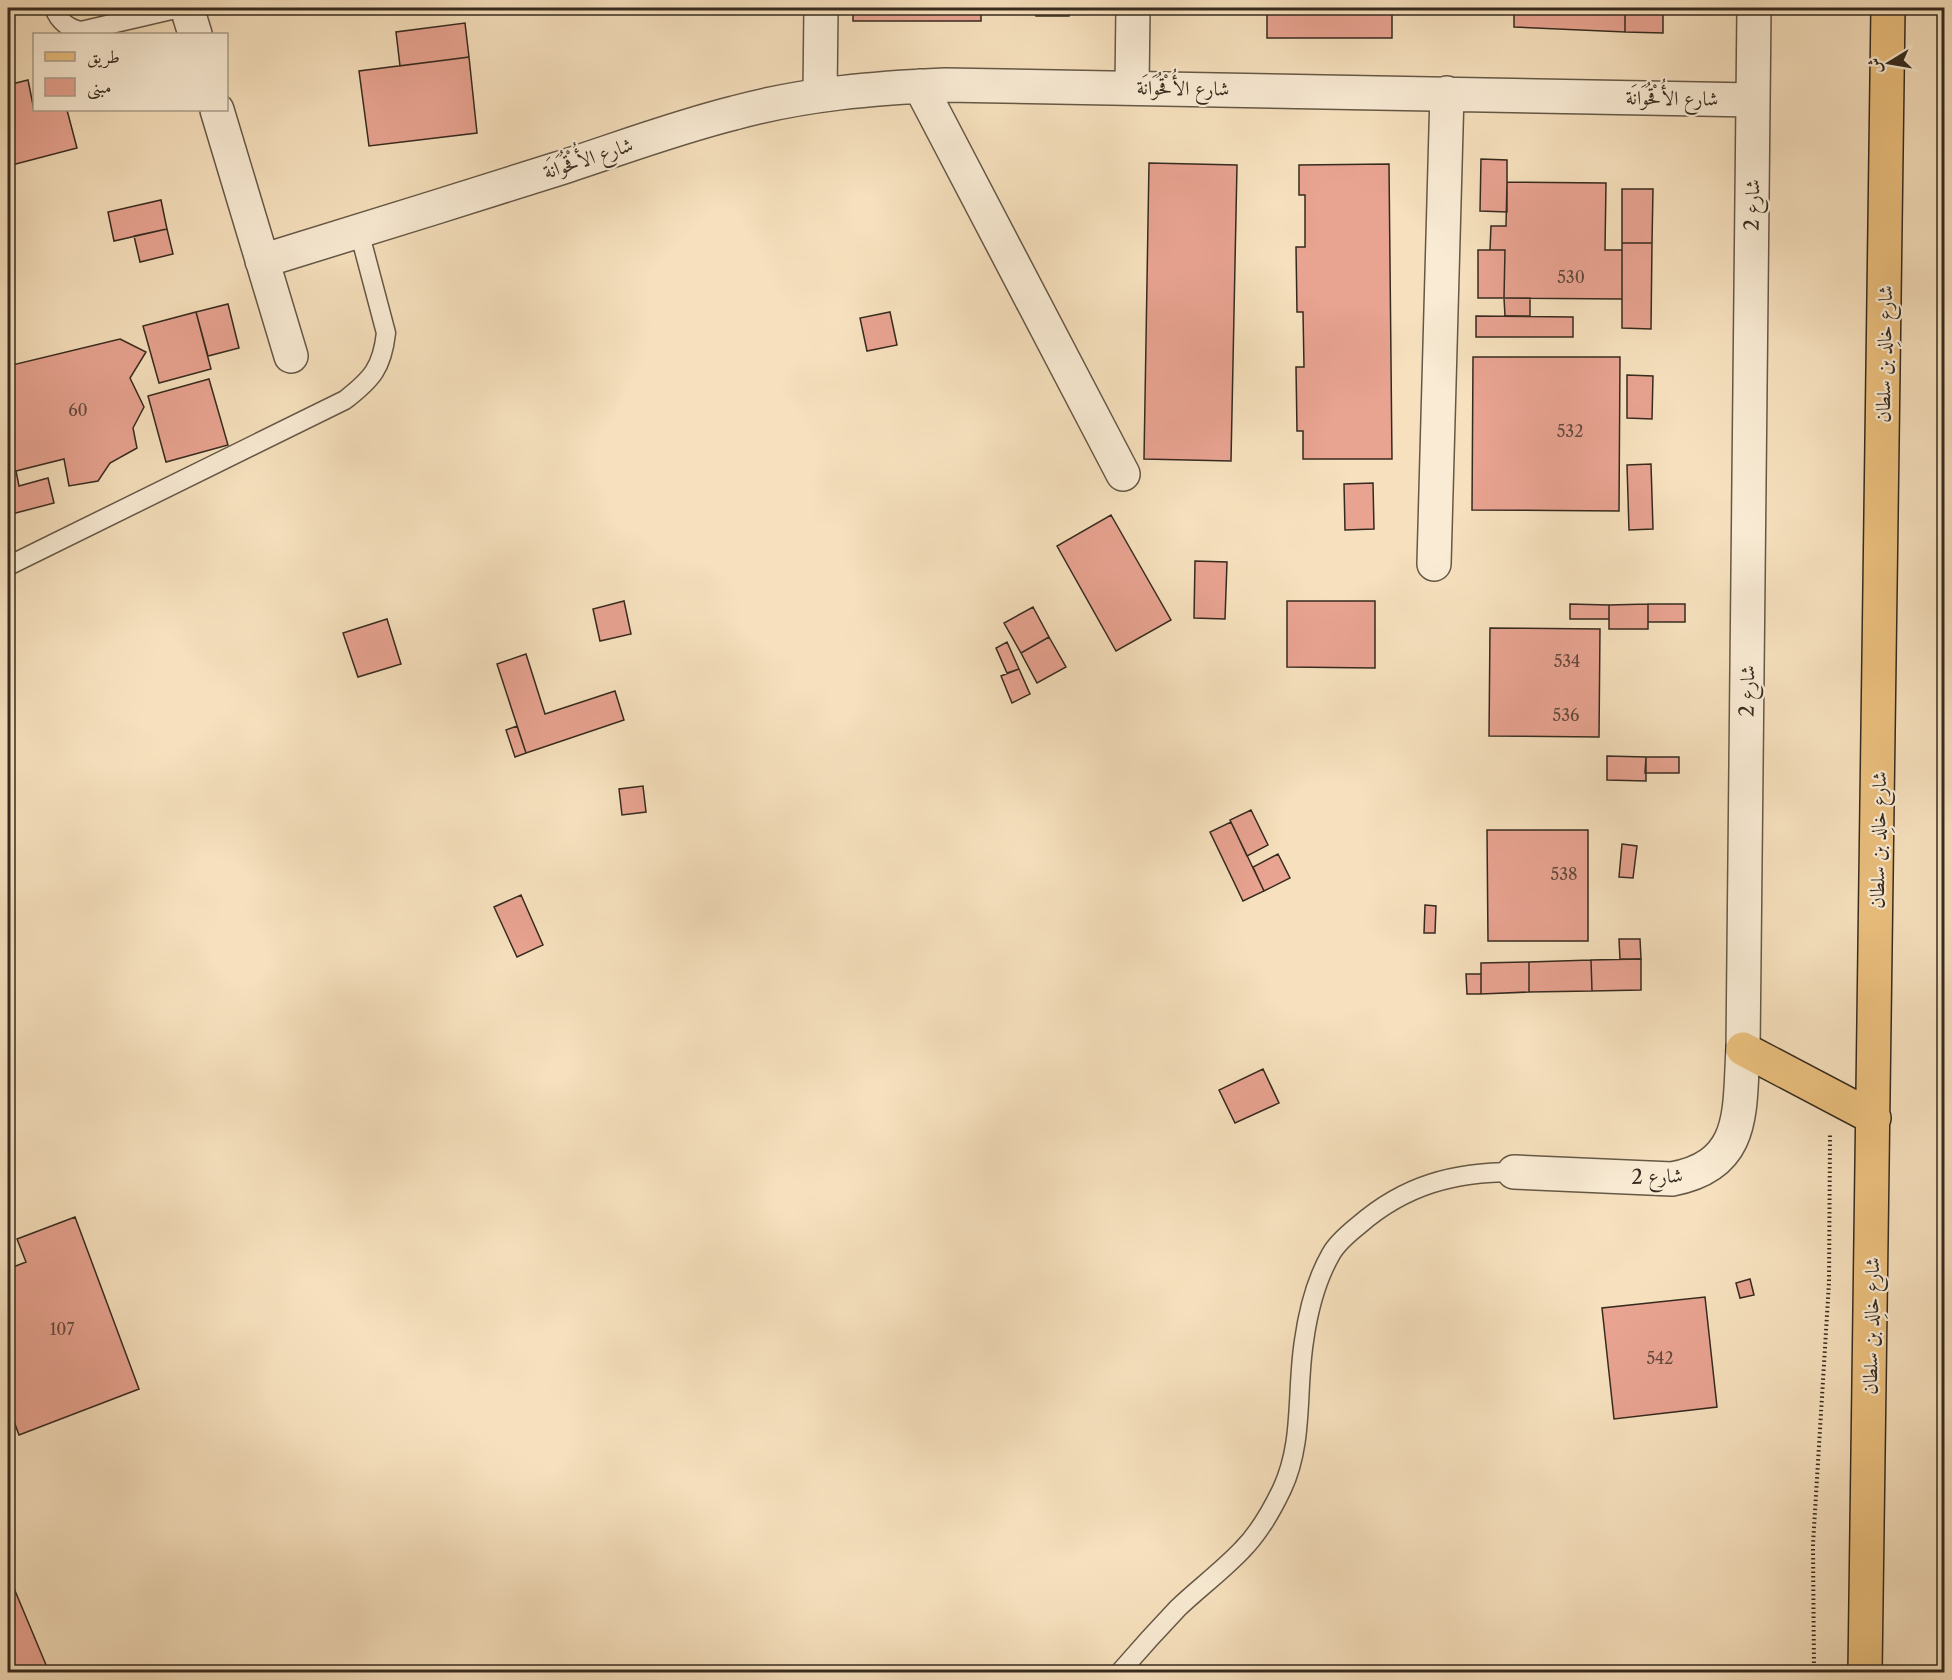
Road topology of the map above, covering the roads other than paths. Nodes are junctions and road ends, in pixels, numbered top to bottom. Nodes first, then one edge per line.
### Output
1 (54, 8) edge
2 (180, 8) edge
3 (187, 8) edge
4 (821, 8) edge
5 (1133, 8) edge
6 (1754, 8) edge
7 (1888, 8) edge
8 (195, 33) edge
9 (920, 86) junction
10 (1132, 87) junction
11 (1447, 93) junction
12 (820, 94) junction
13 (1753, 100) junction
14 (217, 111) edge
15 (359, 231) junction
16 (262, 261) junction
17 (291, 356) dead end
18 (1123, 474) dead end
19 (1434, 564) dead end
20 (8, 566) edge
21 (1743, 1049) junction
22 (1874, 1118) junction
23 (1514, 1172) joint
24 (1120, 1672) edge
25 (1865, 1672) edge

1 - 2 lane
3 - 8 street
4 - 12 street
5 - 10 street
6 - 13 street, شارع 2
7 - 22 main road, شارع خالِد بن سلطان
9 - 10 street, شارع الأُقْحُوَانَة
9 - 12 street, شارع الأُقْحُوَانَة
9 - 18 street
10 - 11 street, شارع الأُقْحُوَانَة
11 - 13 street, شارع الأُقْحُوَانَة
11 - 19 street
12 - 15 street, شارع الأُقْحُوَانَة
13 - 21 street, شارع 2
14 - 16 street
15 - 16 street, شارع الأُقْحُوَانَة
15 - 20 lane
16 - 17 street
21 - 22 main road
21 - 23 street, شارع 2
22 - 25 main road, شارع خالِد بن سلطان
23 - 24 lane

